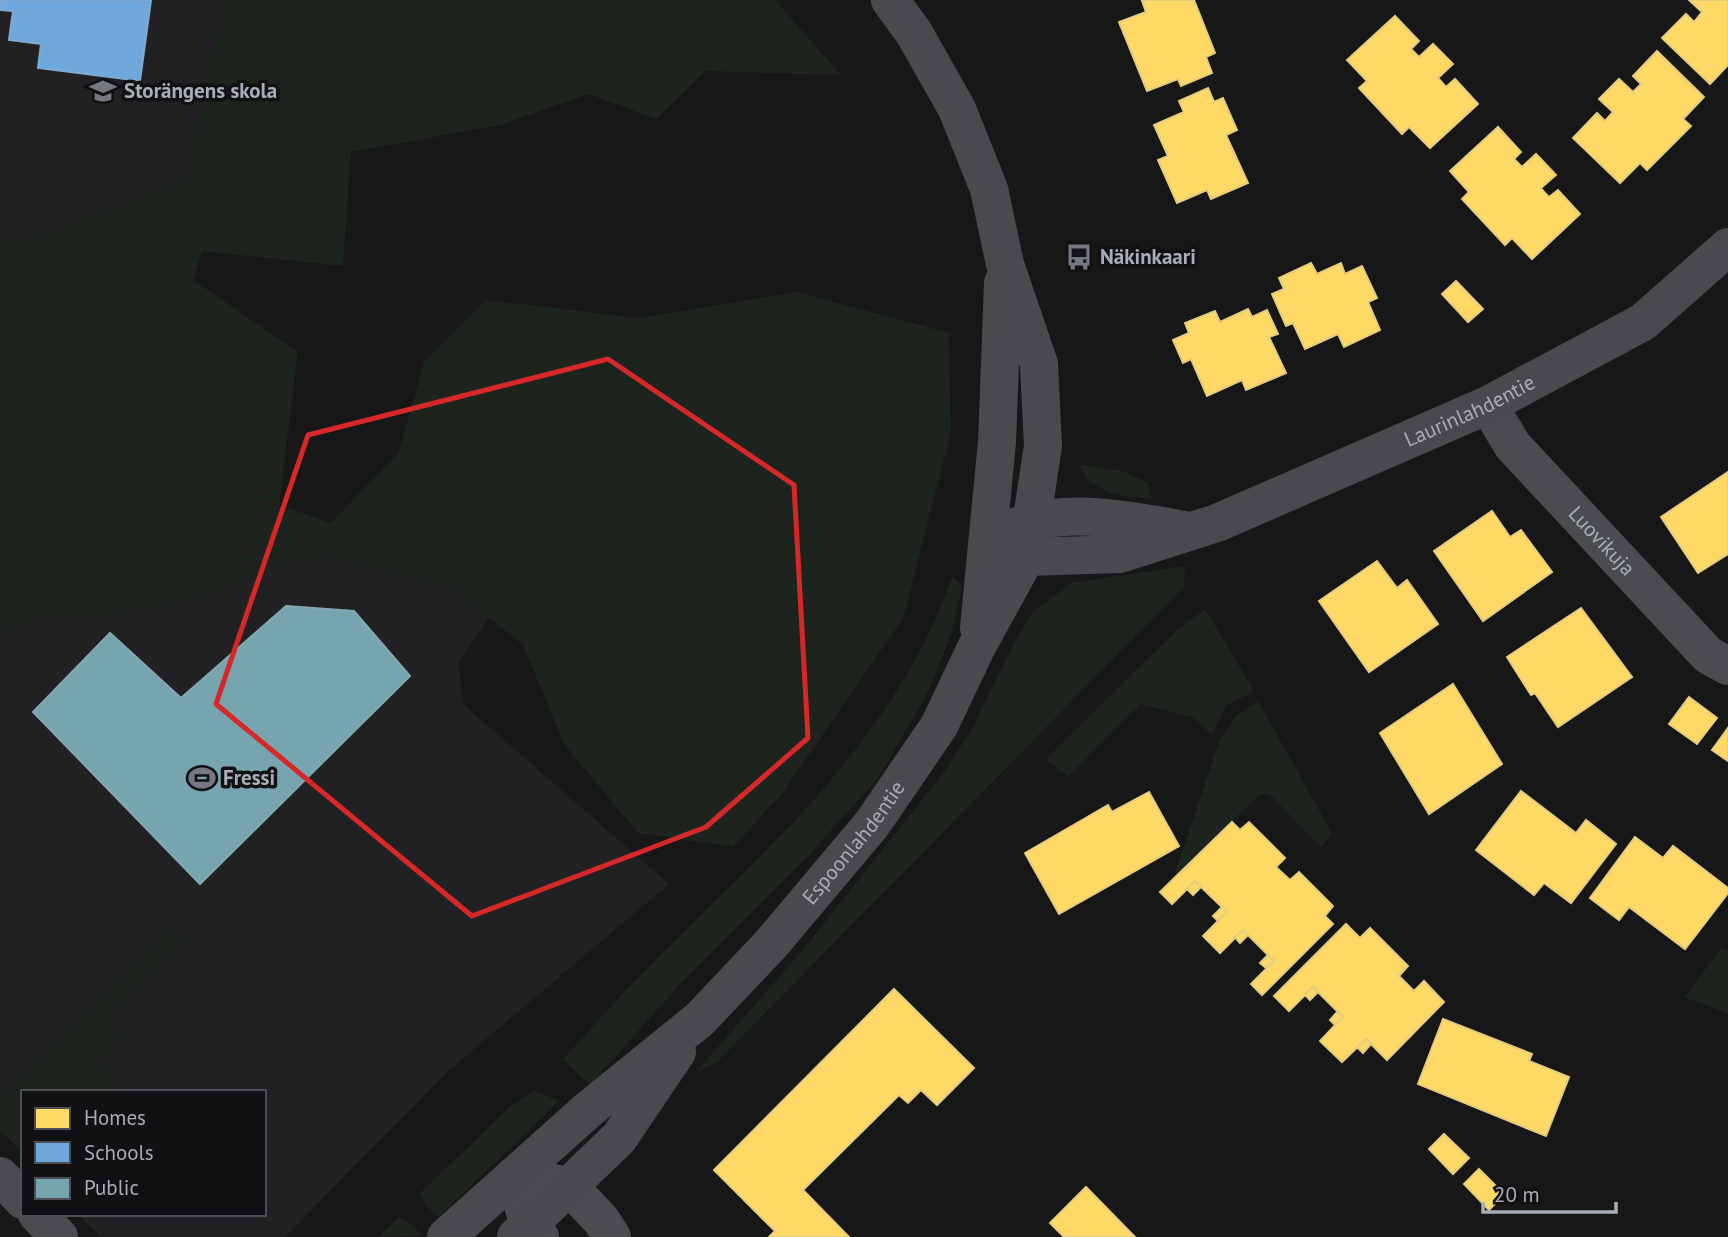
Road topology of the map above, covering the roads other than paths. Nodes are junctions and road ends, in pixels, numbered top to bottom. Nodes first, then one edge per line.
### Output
1 (890, 0) edge
2 (1728, 247) edge
3 (1005, 264) junction
4 (1488, 405) junction
5 (1032, 519) junction
6 (1186, 531) junction
7 (990, 538) junction
8 (1026, 557) junction
9 (976, 648) junction
10 (1728, 666) edge
11 (700, 1018) junction
12 (0, 1176) edge
13 (514, 1176) junction
14 (569, 1186) junction
15 (21, 1198) edge
16 (39, 1216) edge
17 (528, 1233) edge
18 (59, 1237) edge
19 (446, 1237) edge
20 (612, 1237) edge

1 - 3 street, Espoonlahdentie
2 - 4 street, Laurinlahdentie
3 - 5 street, Espoonlahdentie
3 - 7 street, Espoonlahdentie
4 - 6 street, Laurinlahdentie
4 - 10 street, Luovikuja
5 - 6 street, Laurinlahdentie
5 - 7 street, Laurinlahdentie
5 - 8 street, Espoonlahdentie
6 - 8 street, Laurinlahdentie
7 - 8 street, Laurinlahdentie
7 - 9 street, Espoonlahdentie
8 - 9 street, Espoonlahdentie
9 - 11 street, Espoonlahdentie
11 - 13 street, Espoonlahdentie
11 - 14 street, Espoonlahdentie
12 - 15 street
13 - 14 street
13 - 17 street
13 - 19 street, Espoonlahdentie
14 - 17 street, Espoonlahdentie
14 - 20 street
16 - 18 street

